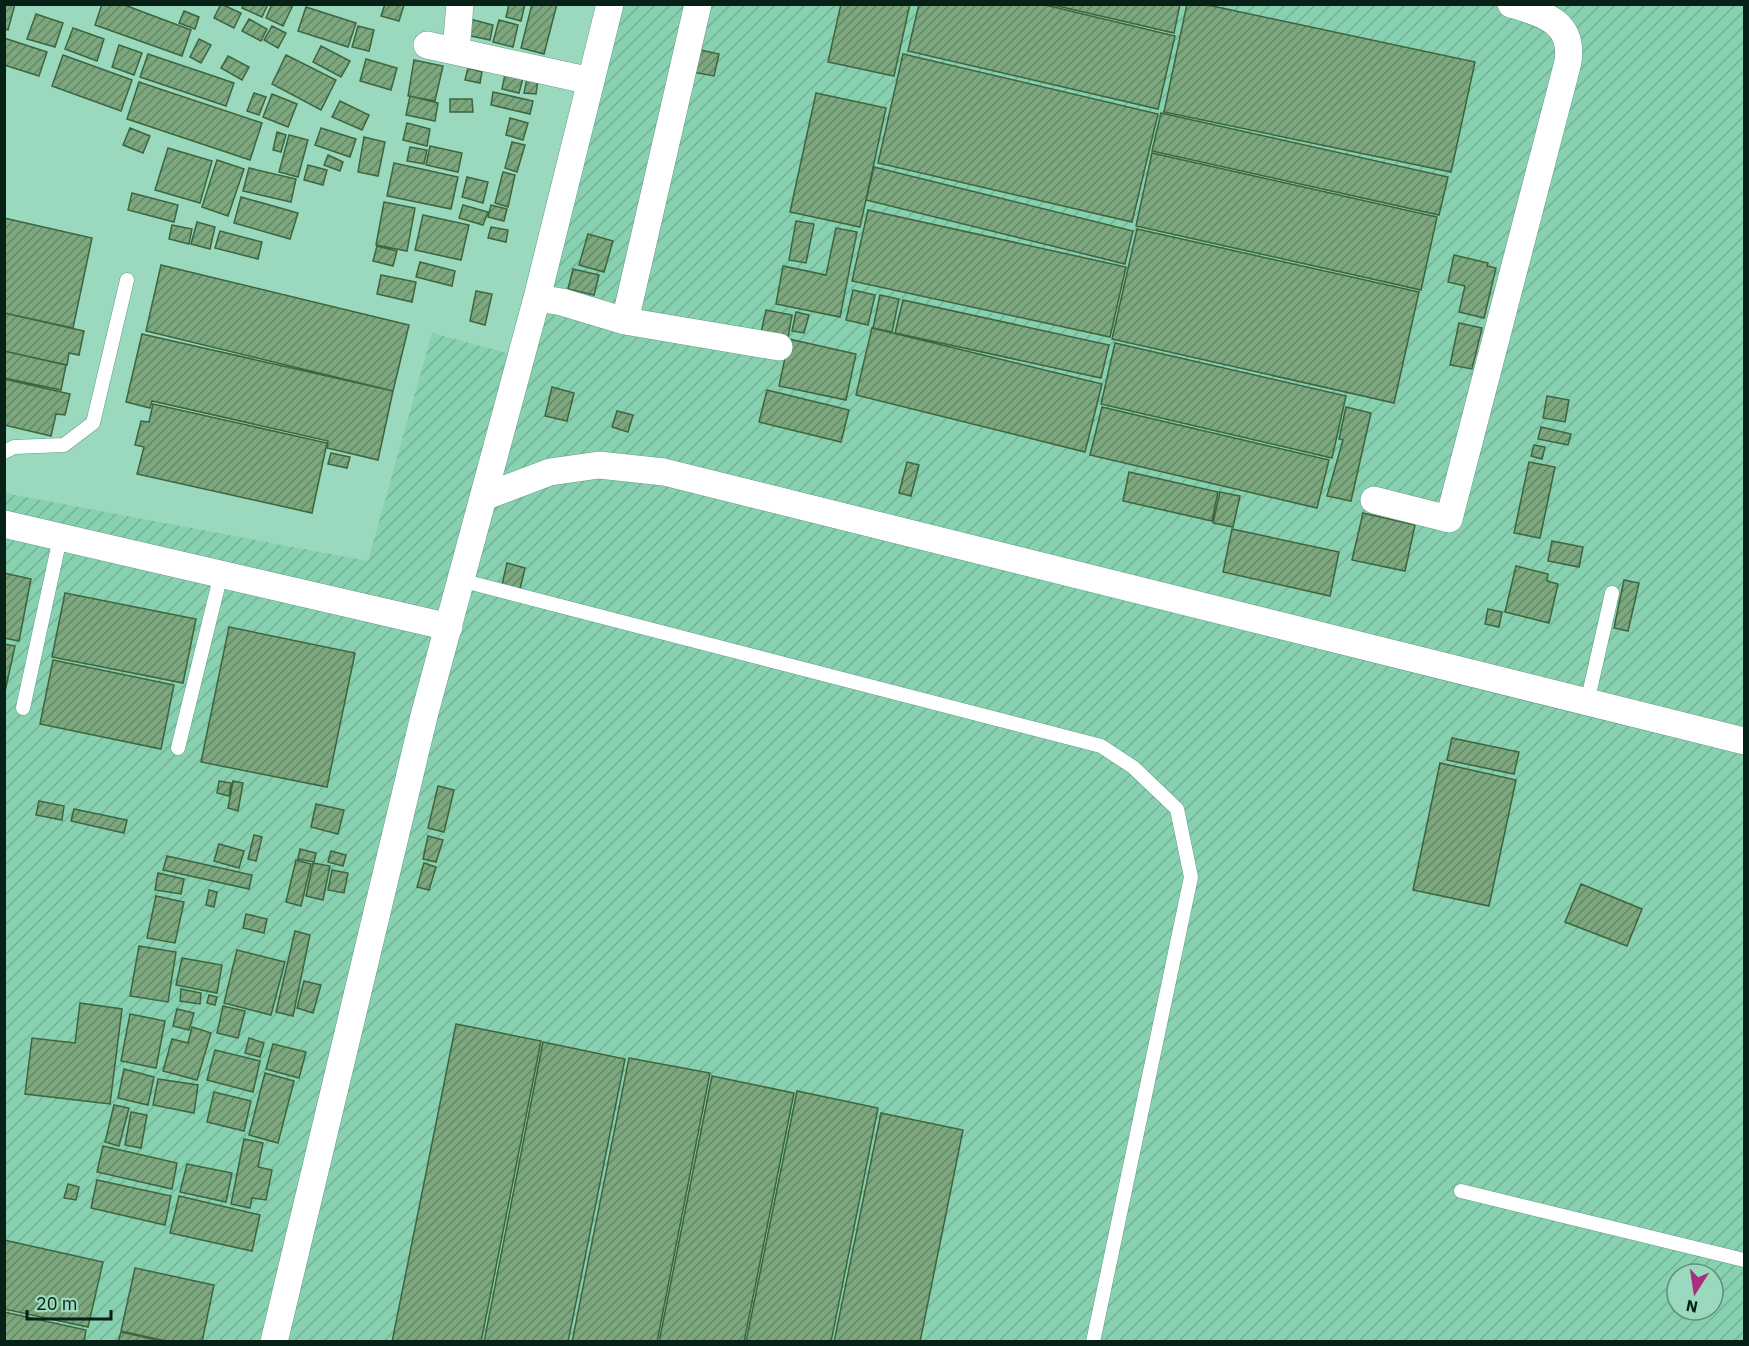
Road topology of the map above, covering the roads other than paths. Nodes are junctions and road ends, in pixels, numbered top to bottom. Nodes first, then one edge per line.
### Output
1 (460, 4) edge
2 (610, 4) edge
3 (698, 4) edge
4 (1510, 4) edge
5 (427, 45) dead end
6 (456, 51) junction
7 (591, 81) junction
8 (127, 280) dead end
9 (537, 298) junction
10 (625, 321) junction
11 (779, 347) dead end
12 (4, 452) edge
13 (484, 497) junction
14 (1374, 500) dead end
15 (4, 524) edge
16 (60, 538) junction
17 (221, 574) junction
18 (460, 580) junction
19 (1612, 593) dead end
20 (449, 627) junction
21 (1587, 704) junction
22 (23, 708) dead end
23 (1744, 741) edge
24 (178, 748) dead end
25 (1461, 1191) dead end
26 (1744, 1260) edge
27 (274, 1341) edge
28 (1093, 1341) edge

1 - 6 street
2 - 7 street
3 - 10 street
4 - 14 street
5 - 6 street
6 - 7 street
7 - 9 street
8 - 12 lane
9 - 10 street
9 - 13 street
10 - 11 street
13 - 18 street
13 - 21 street
15 - 16 street
16 - 17 street
16 - 22 lane
17 - 20 street
17 - 24 lane
18 - 20 street
18 - 28 lane
19 - 21 lane
20 - 27 street
21 - 23 street
25 - 26 lane

